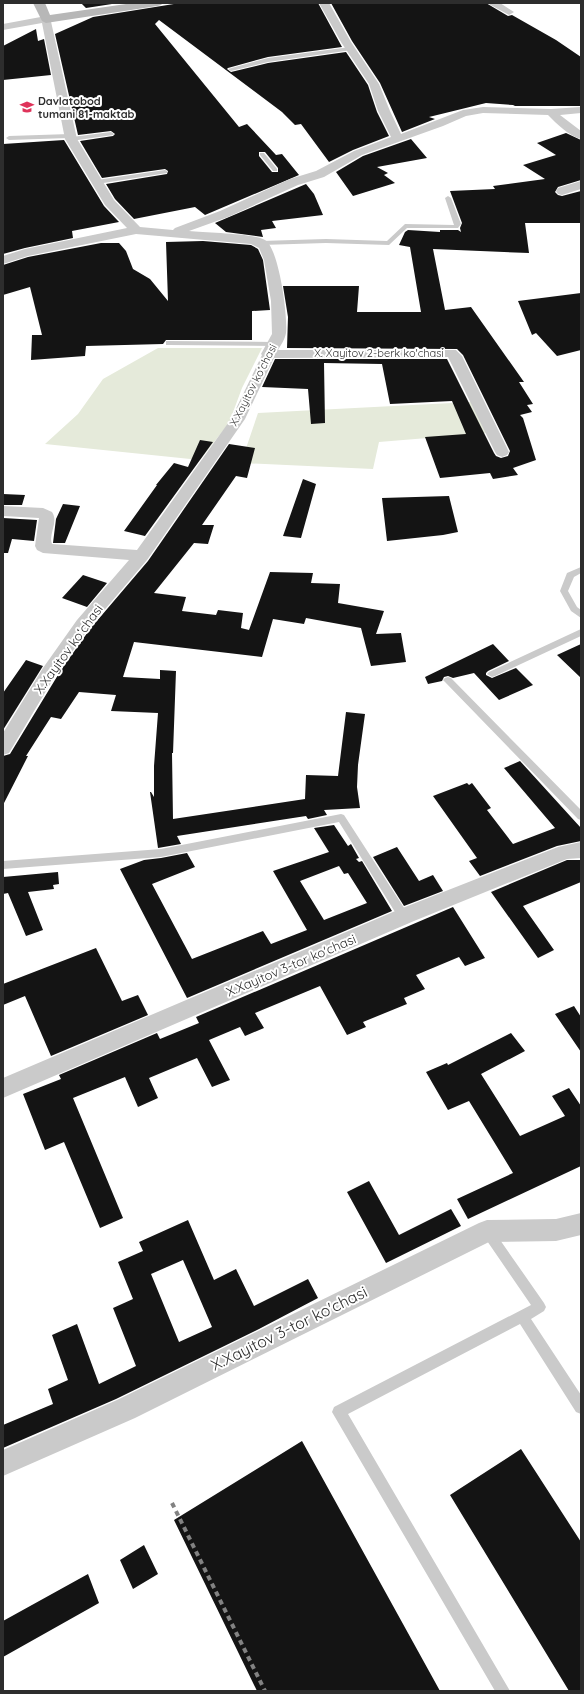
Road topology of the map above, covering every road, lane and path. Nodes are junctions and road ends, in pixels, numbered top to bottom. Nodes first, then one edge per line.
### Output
1 (39, 3) edge
2 (157, 3) edge
3 (324, 3) edge
4 (492, 3) edge
5 (509, 12) dead end
6 (46, 19) junction
7 (3, 27) edge
8 (350, 49) junction
9 (231, 69) dead end
10 (581, 110) edge
11 (551, 112) junction
12 (111, 134) dead end
13 (581, 136) edge
14 (70, 137) junction
15 (9, 138) dead end
16 (398, 139) junction
17 (262, 154) dead end
18 (275, 170) dead end
19 (165, 172) dead end
20 (97, 182) junction
21 (581, 185) edge
22 (562, 191) dead end
23 (448, 198) dead end
24 (136, 230) junction
25 (167, 234) junction
26 (261, 243) junction
27 (3, 260) edge
28 (170, 343) dead end
29 (272, 349) junction
30 (502, 452) dead end
31 (3, 511) edge
32 (141, 556) junction
33 (581, 570) edge
34 (581, 615) edge
35 (581, 632) edge
36 (492, 674) dead end
37 (448, 680) dead end
38 (3, 748) edge
39 (581, 816) edge
40 (581, 850) edge
41 (3, 865) edge
42 (404, 917) junction
43 (3, 1088) edge
44 (581, 1224) edge
45 (487, 1230) junction
46 (522, 1317) junction
47 (581, 1407) edge
48 (3, 1463) edge
49 (503, 1691) edge

1 - 6 street
2 - 6 street
3 - 8 street
4 - 5 street
6 - 7 street
6 - 14 street
8 - 9 lane
8 - 16 street
10 - 11 street
11 - 13 street
11 - 16 street
12 - 14 lane
14 - 15 lane
14 - 20 street
16 - 25 street
17 - 18 lane
19 - 20 lane
20 - 24 street
21 - 22 street
23 - 26 lane
24 - 25 street
24 - 27 street
25 - 26 street
26 - 29 street, X.Xayitov koʻchasi
28 - 29 lane
29 - 30 street, X. Xayitov 2-berk koʼchasi
29 - 32 street, X.Xayitov koʻchasi
31 - 32 street
32 - 38 street, X.Xayitov koʻchasi
33 - 34 lane
35 - 36 lane
37 - 39 lane
40 - 42 street, X.Xayitov 3-tor koʼchasi
41 - 42 lane
42 - 43 street, X.Xayitov 3-tor koʼchasi
44 - 45 street, X.Xayitov 3-tor koʼchasi
45 - 46 lane
45 - 48 street, X.Xayitov 3-tor koʼchasi
46 - 47 lane
46 - 49 lane

